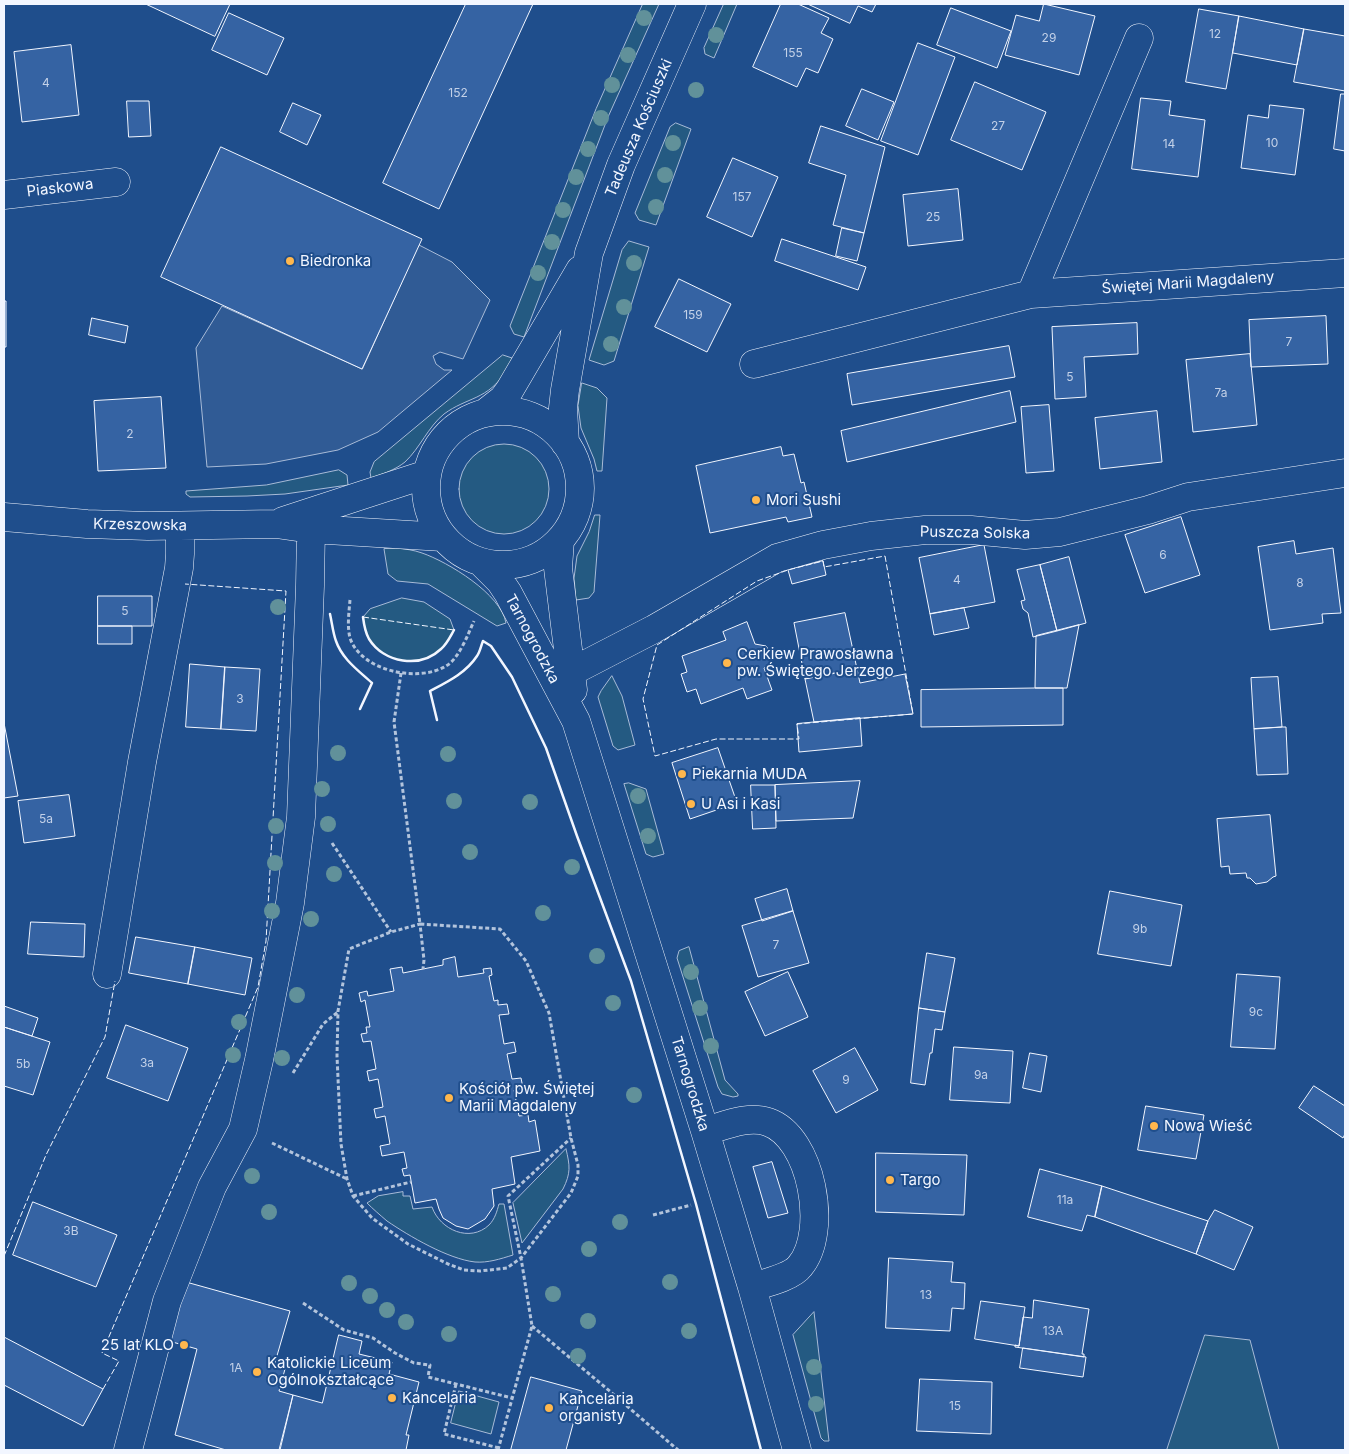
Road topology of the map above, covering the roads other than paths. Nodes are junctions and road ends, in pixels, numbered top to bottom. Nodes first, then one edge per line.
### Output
1 (692, 4) edge
2 (1139, 38) dead end
3 (116, 182) dead end
4 (4, 195) edge
5 (590, 253) junction
6 (1345, 273) edge
7 (1031, 294) junction
8 (754, 364) dead end
9 (484, 413) junction
10 (566, 443) junction
11 (1345, 473) edge
12 (427, 474) junction
13 (4, 517) edge
14 (276, 524) junction
15 (180, 526) junction
16 (311, 529) junction
17 (443, 537) junction
18 (560, 540) junction
19 (482, 563) junction
20 (571, 672) junction
21 (576, 721) junction
22 (108, 974) dead end
23 (705, 1130) junction
24 (752, 1288) junction
25 (128, 1450) edge
26 (797, 1450) edge

1 - 5 street, Tadeusza Kościuszki
2 - 7 street
3 - 4 street, Piaskowa
5 - 9 street, Tadeusza Kościuszki
5 - 10 street, Tadeusza Kościuszki
6 - 7 street, Świętej Marii Magdaleny
7 - 8 street, Świętej Marii Magdaleny
9 - 10 street
9 - 12 street
10 - 18 street
11 - 20 street, Puszcza Solska
12 - 14 street, Krzeszowska
12 - 17 street
13 - 15 street, Krzeszowska
14 - 15 street, Krzeszowska
14 - 16 street, Krzeszowska
15 - 22 street
16 - 17 street, Krzeszowska
16 - 25 street
17 - 19 street
18 - 19 street
18 - 20 street, Tarnogrodzka
19 - 21 street, Tarnogrodzka
20 - 21 street, Tarnogrodzka
21 - 23 street, Tarnogrodzka
23 - 24 street, Tarnogrodzka
23 - 24 street
24 - 26 street, Tarnogrodzka

